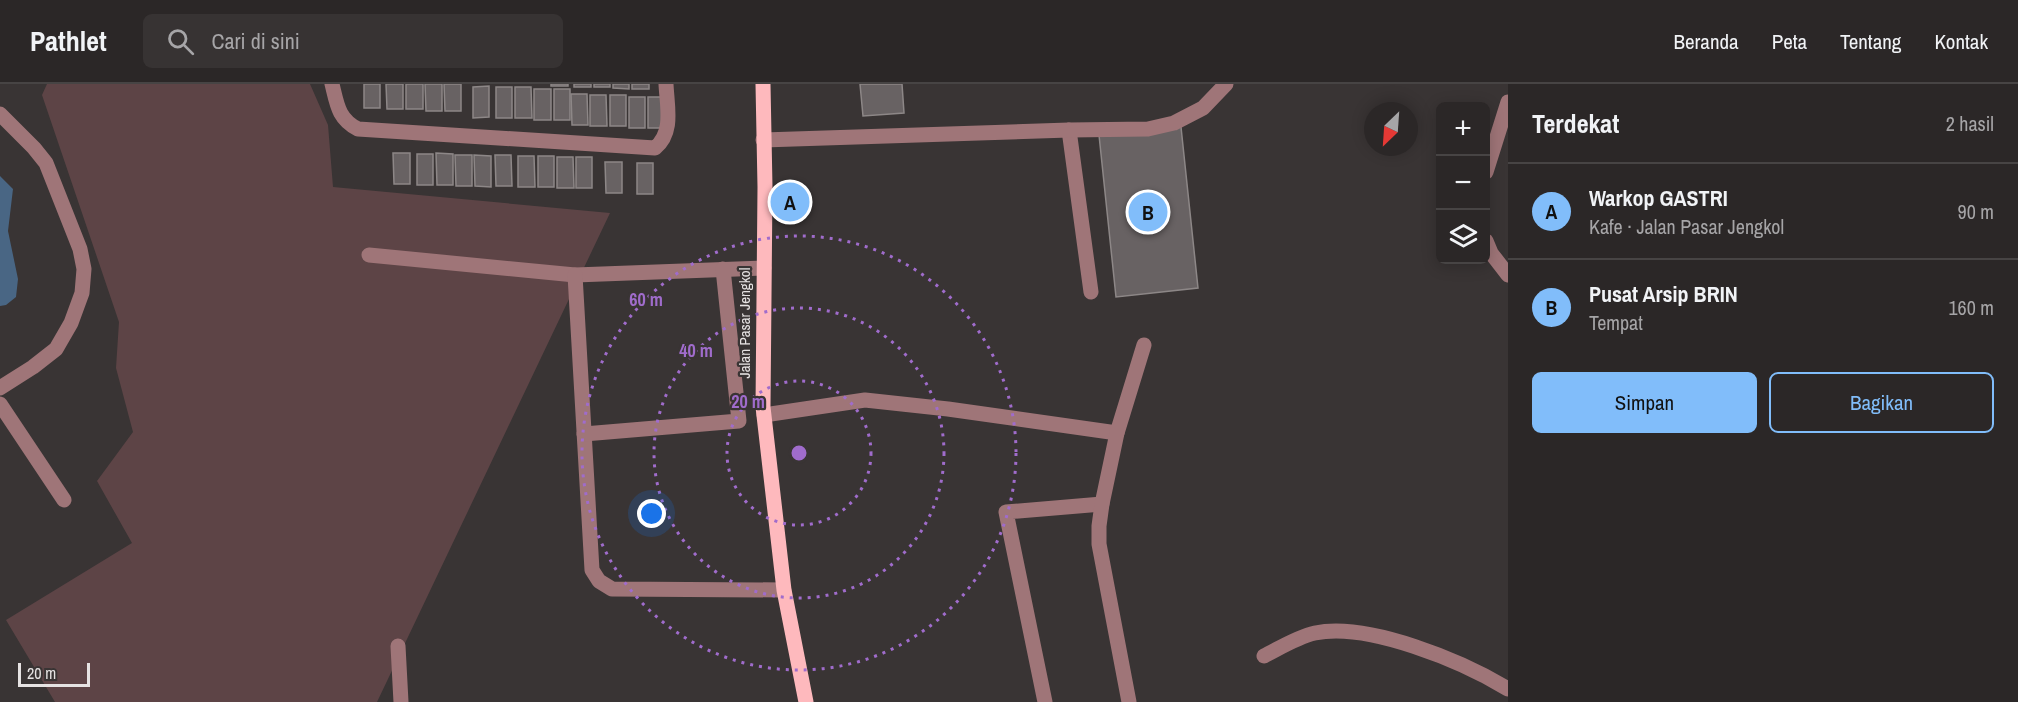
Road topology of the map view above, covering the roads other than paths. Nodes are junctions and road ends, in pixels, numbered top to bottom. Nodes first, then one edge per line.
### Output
1 (332, 84) edge
2 (666, 84) edge
3 (763, 84) edge
4 (1226, 84) edge
5 (1508, 102) edge
6 (0, 114) edge
7 (1069, 130) junction
8 (764, 140) junction
9 (1490, 157) edge
10 (1490, 251) edge
11 (369, 255) dead end
12 (764, 268) junction
13 (723, 269) junction
14 (575, 275) junction
15 (1508, 275) edge
16 (1091, 292) dead end
17 (1144, 345) dead end
18 (0, 388) edge
19 (0, 404) edge
20 (764, 415) junction
21 (1117, 433) junction
22 (584, 434) junction
23 (64, 500) dead end
24 (1102, 504) junction
25 (784, 590) junction
26 (398, 646) dead end
27 (1264, 656) dead end
28 (1508, 689) edge
29 (401, 702) edge
30 (806, 702) edge
31 (1045, 702) edge
32 (1129, 702) edge

1 - 2 street
3 - 8 main road, Jalan Pasar Jengkol
4 - 7 street
5 - 9 street
6 - 18 street
7 - 8 street
7 - 16 street
8 - 12 main road, Jalan Pasar Jengkol
10 - 15 street
11 - 14 street
12 - 13 street
12 - 20 main road, Jalan Pasar Jengkol
13 - 14 street
13 - 22 street
14 - 22 street
17 - 21 street
19 - 23 street
20 - 21 street
20 - 25 main road, Jalan Pasar Jengkol
21 - 24 street
22 - 25 street
24 - 31 street
24 - 32 street
25 - 30 main road, Jalan Pasar Jengkol
26 - 29 street
27 - 28 street

